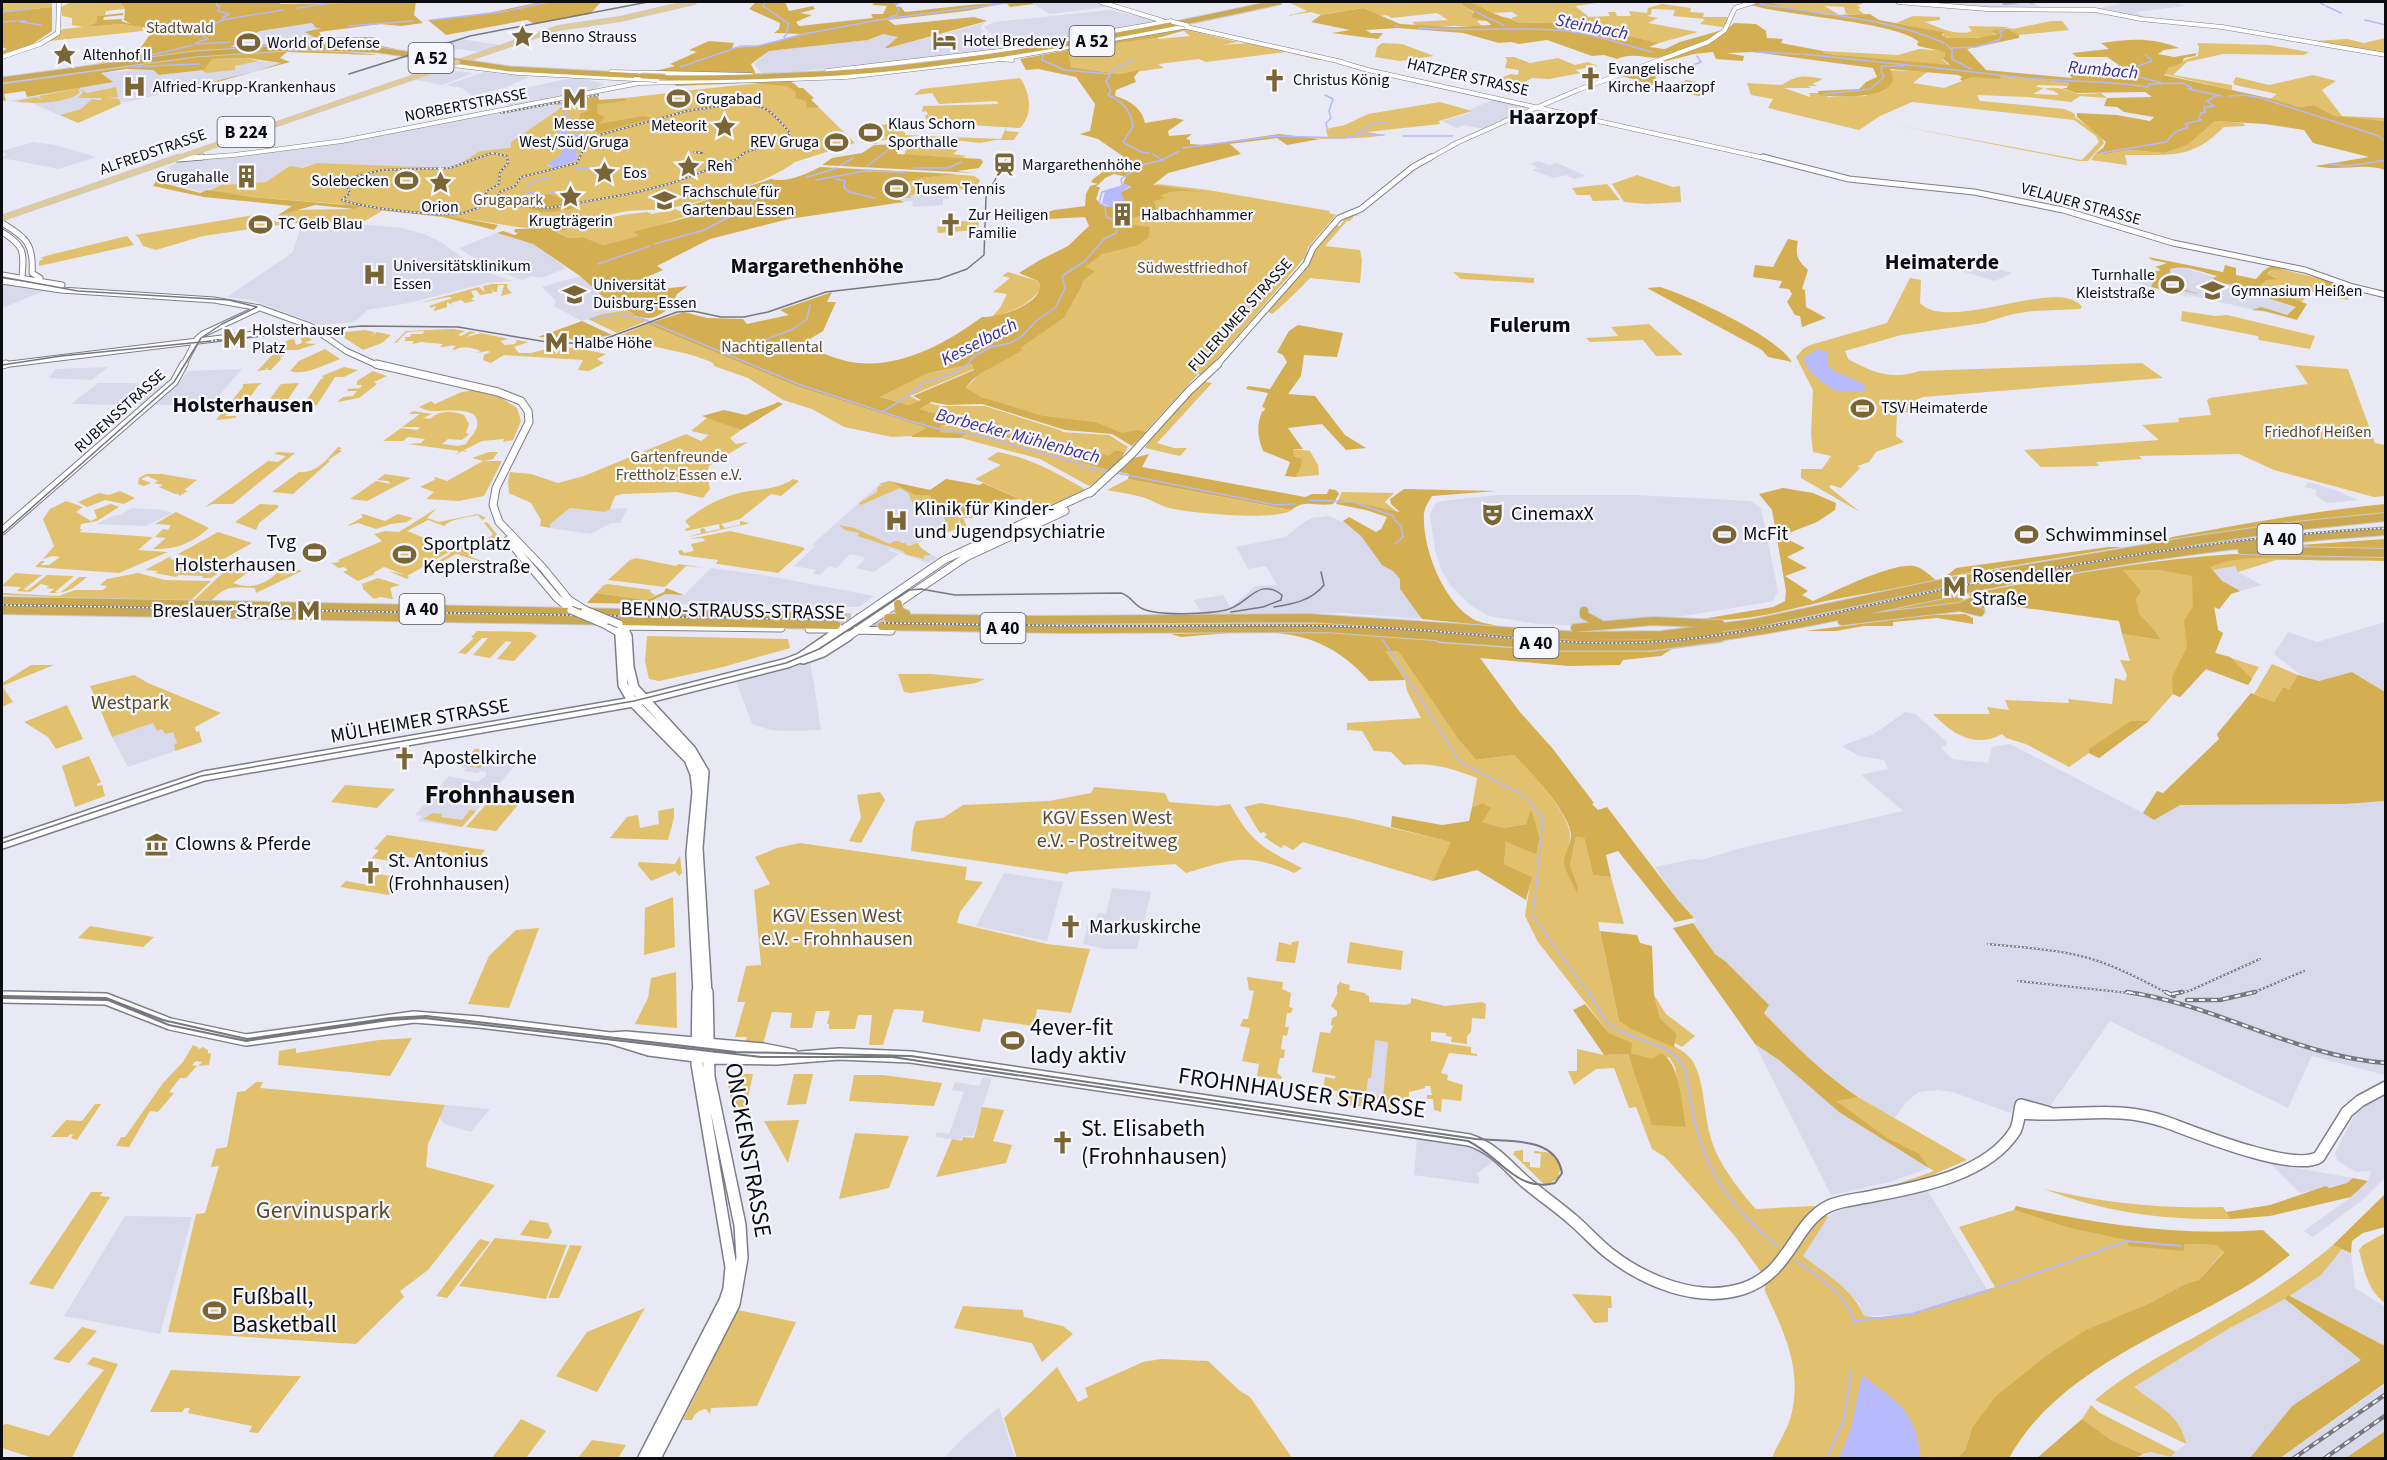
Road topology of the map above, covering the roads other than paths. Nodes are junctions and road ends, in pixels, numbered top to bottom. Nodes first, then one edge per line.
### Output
1 (54, 2) edge
2 (59, 2) edge
3 (689, 2) edge
4 (694, 2) edge
5 (1272, 2) edge
6 (1279, 2) edge
7 (1754, 2) edge
8 (1898, 2) edge
9 (1105, 5) edge
10 (1233, 12) junction
11 (1168, 21) junction
12 (1187, 26) junction
13 (60, 29) junction
14 (53, 30) junction
15 (342, 47) junction
16 (1018, 48) junction
17 (355, 50) junction
18 (994, 52) junction
19 (2385, 55) edge
20 (2, 56) edge
21 (1023, 56) junction
22 (1001, 59) junction
23 (452, 63) junction
24 (482, 68) junction
25 (520, 69) junction
26 (889, 70) junction
27 (591, 71) junction
28 (674, 73) junction
29 (805, 73) junction
30 (541, 75) junction
31 (578, 76) junction
32 (660, 77) junction
33 (640, 78) junction
34 (827, 78) junction
35 (765, 80) junction
36 (2, 81) edge
37 (603, 81) junction
38 (623, 86) junction
39 (598, 90) junction
40 (1540, 107) junction
41 (479, 113) junction
42 (492, 115) dead end
43 (195, 152) junction
44 (185, 155) junction
45 (203, 155) junction
46 (173, 158) junction
47 (1766, 158) joint
48 (3, 221) edge
49 (2, 232) edge
50 (23, 268) junction
51 (33, 270) junction
52 (22, 277) junction
53 (2, 278) edge
54 (49, 282) junction
55 (32, 284) junction
56 (86, 292) junction
57 (2385, 295) edge
58 (260, 308) junction
59 (291, 318) junction
60 (315, 329) junction
61 (281, 331) junction
62 (197, 343) junction
63 (2, 365) edge
64 (526, 428) junction
65 (1092, 491) junction
66 (26, 512) junction
67 (2385, 517) edge
68 (2385, 524) edge
69 (2, 531) edge
70 (2385, 531) edge
71 (2255, 532) junction
72 (2, 536) edge
73 (2385, 552) edge
74 (2176, 553) junction
75 (2, 599) edge
76 (1971, 602) dead end
77 (898, 604) junction
78 (1960, 607) junction
79 (160, 609) junction
80 (821, 611) dead end
81 (1584, 611) dead end
82 (2, 612) edge
83 (1980, 612) dead end
84 (865, 613) junction
85 (636, 614) junction
86 (906, 614) junction
87 (369, 616) junction
88 (1771, 619) junction
89 (1089, 620) junction
90 (872, 621) junction
91 (886, 622) junction
92 (843, 623) junction
93 (606, 625) junction
94 (620, 625) junction
95 (1643, 625) junction
96 (1612, 626) junction
97 (1779, 627) junction
98 (1575, 628) dead end
99 (817, 629) junction
100 (857, 630) junction
101 (1553, 635) junction
102 (825, 640) junction
103 (796, 660) junction
104 (630, 689) junction
105 (668, 693) junction
106 (638, 700) junction
107 (612, 705) junction
108 (2, 844) edge
109 (2, 997) edge
110 (703, 1051) junction
111 (2385, 1087) edge
112 (644, 1458) edge
113 (655, 1458) edge

1 - 14 main road
2 - 13 main road
3 - 23 main road, ALFREDSTRASSE / B 224
4 - 23 main road, ALFREDSTRASSE / B 224
5 - 10 highway, A 52
6 - 10 highway, A 52
7 - 40 main road, FULERUMER STRASSE
8 - 19 main road
9 - 11 main road, HATZPER STRASSE
9 - 11 main road, HATZPER STRASSE
10 - 11 highway
10 - 12 highway
10 - 26 highway, A 52
11 - 12 main road, HATZPER STRASSE, bridge
11 - 16 main road
12 - 21 main road
12 - 40 main road, HATZPER STRASSE
13 - 14 main road
13 - 20 main road
14 - 20 main road
15 - 23 highway
15 - 25 highway, A 52
15 - 36 highway, A 52
16 - 18 main road
16 - 18 main road
17 - 23 highway
17 - 24 highway, A 52
17 - 36 highway, A 52
18 - 29 main road
21 - 22 main road
21 - 22 main road, NORBERTSTRASSE
22 - 34 main road, NORBERTSTRASSE
23 - 27 main road
23 - 30 main road
23 - 43 main road, ALFREDSTRASSE / B 224
23 - 46 main road, ALFREDSTRASSE / B 224
24 - 30 highway
24 - 33 highway, A 52
25 - 27 highway
25 - 33 highway, A 52
26 - 29 highway
26 - 32 highway, A 52
26 - 34 highway
27 - 33 main road
28 - 29 main road
28 - 32 main road
28 - 33 main road
30 - 31 main road
31 - 33 main road
31 - 37 main road
32 - 33 highway, A 52, bridge
32 - 33 main road
32 - 35 main road, NORBERTSTRASSE
32 - 38 main road
33 - 35 main road, NORBERTSTRASSE
33 - 38 main road, NORBERTSTRASSE
34 - 35 main road, NORBERTSTRASSE
37 - 38 main road
37 - 39 main road
38 - 39 main road, NORBERTSTRASSE
38 - 41 main road, NORBERTSTRASSE
39 - 41 main road, NORBERTSTRASSE
40 - 47 main road, HATZPER STRASSE
40 - 65 main road, FULERUMER STRASSE
41 - 42 main road
41 - 45 main road, NORBERTSTRASSE
41 - 46 main road, NORBERTSTRASSE
43 - 44 main road, ALFREDSTRASSE / B 224
43 - 45 main road
44 - 45 main road, NORBERTSTRASSE
44 - 46 main road, ALFREDSTRASSE / B 224
46 - 48 main road, ALFREDSTRASSE / B 224
47 - 57 main road, VELAUER STRASSE
48 - 51 main road
49 - 50 main road
50 - 51 main road
50 - 52 main road
50 - 53 main road
51 - 52 main road
51 - 54 main road
52 - 53 main road
52 - 54 main road
52 - 55 main road
53 - 55 main road
54 - 56 main road
55 - 56 main road
56 - 58 main road
58 - 59 main road
58 - 62 main road
59 - 60 main road
59 - 61 main road
60 - 61 main road
60 - 62 main road
60 - 64 main road
61 - 62 main road
62 - 63 main road
62 - 66 main road, RUBENSSTRASSE
64 - 93 main road, bridge
64 - 94 main road, bridge
65 - 77 main road
65 - 84 main road, MÜLHEIMER STRASSE
66 - 69 main road
66 - 72 main road
67 - 71 highway
68 - 71 highway, A 40
70 - 74 highway, A 40
71 - 88 highway, A 40
73 - 74 highway
74 - 97 highway, A 40
75 - 79 highway, A 40
76 - 78 highway
77 - 86 highway
77 - 91 main road
78 - 83 highway
78 - 97 highway
79 - 82 highway
79 - 85 highway, A 40
79 - 87 highway, A 40
80 - 85 highway
81 - 96 highway
84 - 90 main road
84 - 91 main road
84 - 92 main road, MÜLHEIMER STRASSE
85 - 92 highway, A 40
86 - 89 highway
86 - 91 highway
87 - 92 highway, A 40
87 - 93 highway
88 - 95 highway
88 - 101 highway, A 40
89 - 91 highway, A 40
89 - 101 highway, A 40
90 - 91 main road
90 - 100 main road
91 - 97 highway, A 40
91 - 100 main road, BENNO-STRAUSS-STRASSE
92 - 99 main road, BENNO-STRAUSS-STRASSE
92 - 100 main road, BENNO-STRAUSS-STRASSE
92 - 100 main road
92 - 102 main road, MÜLHEIMER STRASSE
93 - 94 main road, BENNO-STRAUSS-STRASSE
93 - 104 main road
94 - 99 main road, BENNO-STRAUSS-STRASSE
94 - 104 main road
95 - 96 highway
95 - 101 highway
96 - 98 highway
99 - 102 main road
100 - 103 main road
102 - 103 main road, MÜLHEIMER STRASSE
103 - 105 main road, MÜLHEIMER STRASSE
104 - 105 main road
104 - 106 main road
104 - 107 main road
105 - 106 main road, MÜLHEIMER STRASSE
106 - 107 main road, MÜLHEIMER STRASSE
106 - 110 main road
107 - 108 main road, MÜLHEIMER STRASSE
109 - 110 main road, FROHNHAUSER STRASSE
110 - 111 main road, FROHNHAUSER STRASSE
110 - 112 main road, ONCKENSTRASSE
110 - 113 main road, ONCKENSTRASSE

